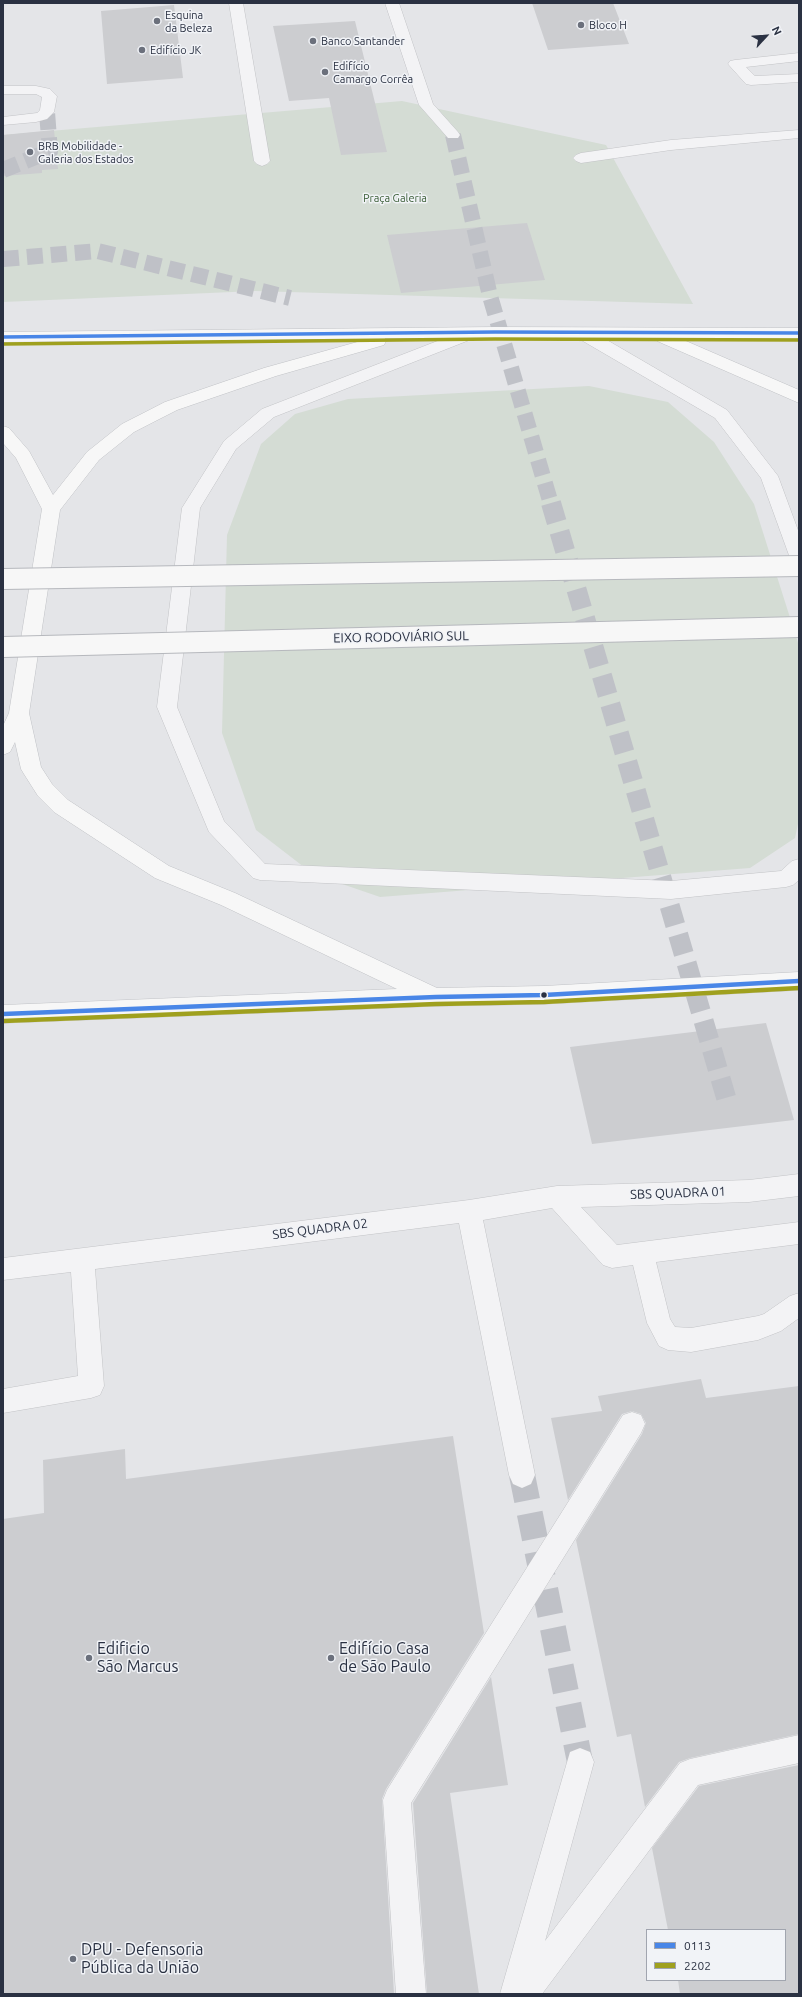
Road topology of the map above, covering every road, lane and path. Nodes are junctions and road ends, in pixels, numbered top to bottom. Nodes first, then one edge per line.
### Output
1 (236, 3) edge
2 (392, 3) edge
3 (799, 57) edge
4 (799, 78) edge
5 (3, 90) edge
6 (3, 122) edge
7 (799, 134) edge
8 (453, 135) tunnel mouth
9 (581, 158) dead end
10 (262, 161) dead end
11 (406, 333) junction
12 (471, 333) junction
13 (582, 333) junction
14 (799, 333) edge
15 (657, 334) junction
16 (3, 337) edge
17 (799, 397) edge
18 (3, 432) edge
19 (50, 509) junction
20 (799, 558) edge
21 (799, 566) edge
22 (3, 579) edge
23 (799, 627) edge
24 (3, 647) edge
25 (19, 713) junction
26 (3, 747) edge
27 (799, 867) edge
28 (799, 981) edge
29 (436, 997) junction
30 (3, 1014) edge
31 (799, 1185) edge
32 (557, 1196) junction
33 (469, 1210) junction
34 (799, 1233) edge
35 (642, 1253) junction
36 (82, 1259) junction
37 (3, 1269) edge
38 (799, 1304) edge
39 (3, 1401) edge
40 (632, 1424) dead end
41 (522, 1475) tunnel mouth
42 (799, 1750) edge
43 (580, 1762) tunnel mouth
44 (411, 1994) edge
45 (515, 1994) edge
46 (524, 1994) edge

1 - 10 street
2 - 8 street
3 - 4 street
5 - 6 street
7 - 9 street
11 - 12 main road
11 - 16 main road
11 - 19 main road
12 - 13 main road
12 - 27 street
13 - 15 main road
13 - 20 street
14 - 15 main road
15 - 17 main road
18 - 19 main road
19 - 25 main road
21 - 22 main road, bridge
23 - 24 main road, EIXO RODOVIÁRIO SUL, bridge
25 - 26 main road
25 - 29 main road
28 - 29 main road
29 - 30 main road
31 - 32 street, SBS QUADRA 01
32 - 33 street, SBS QUADRA 02
32 - 35 street
33 - 36 street, SBS QUADRA 02
33 - 41 street
34 - 35 street
35 - 38 street
36 - 37 street, SBS QUADRA 02
36 - 39 street
40 - 44 street
42 - 46 street
43 - 45 street

